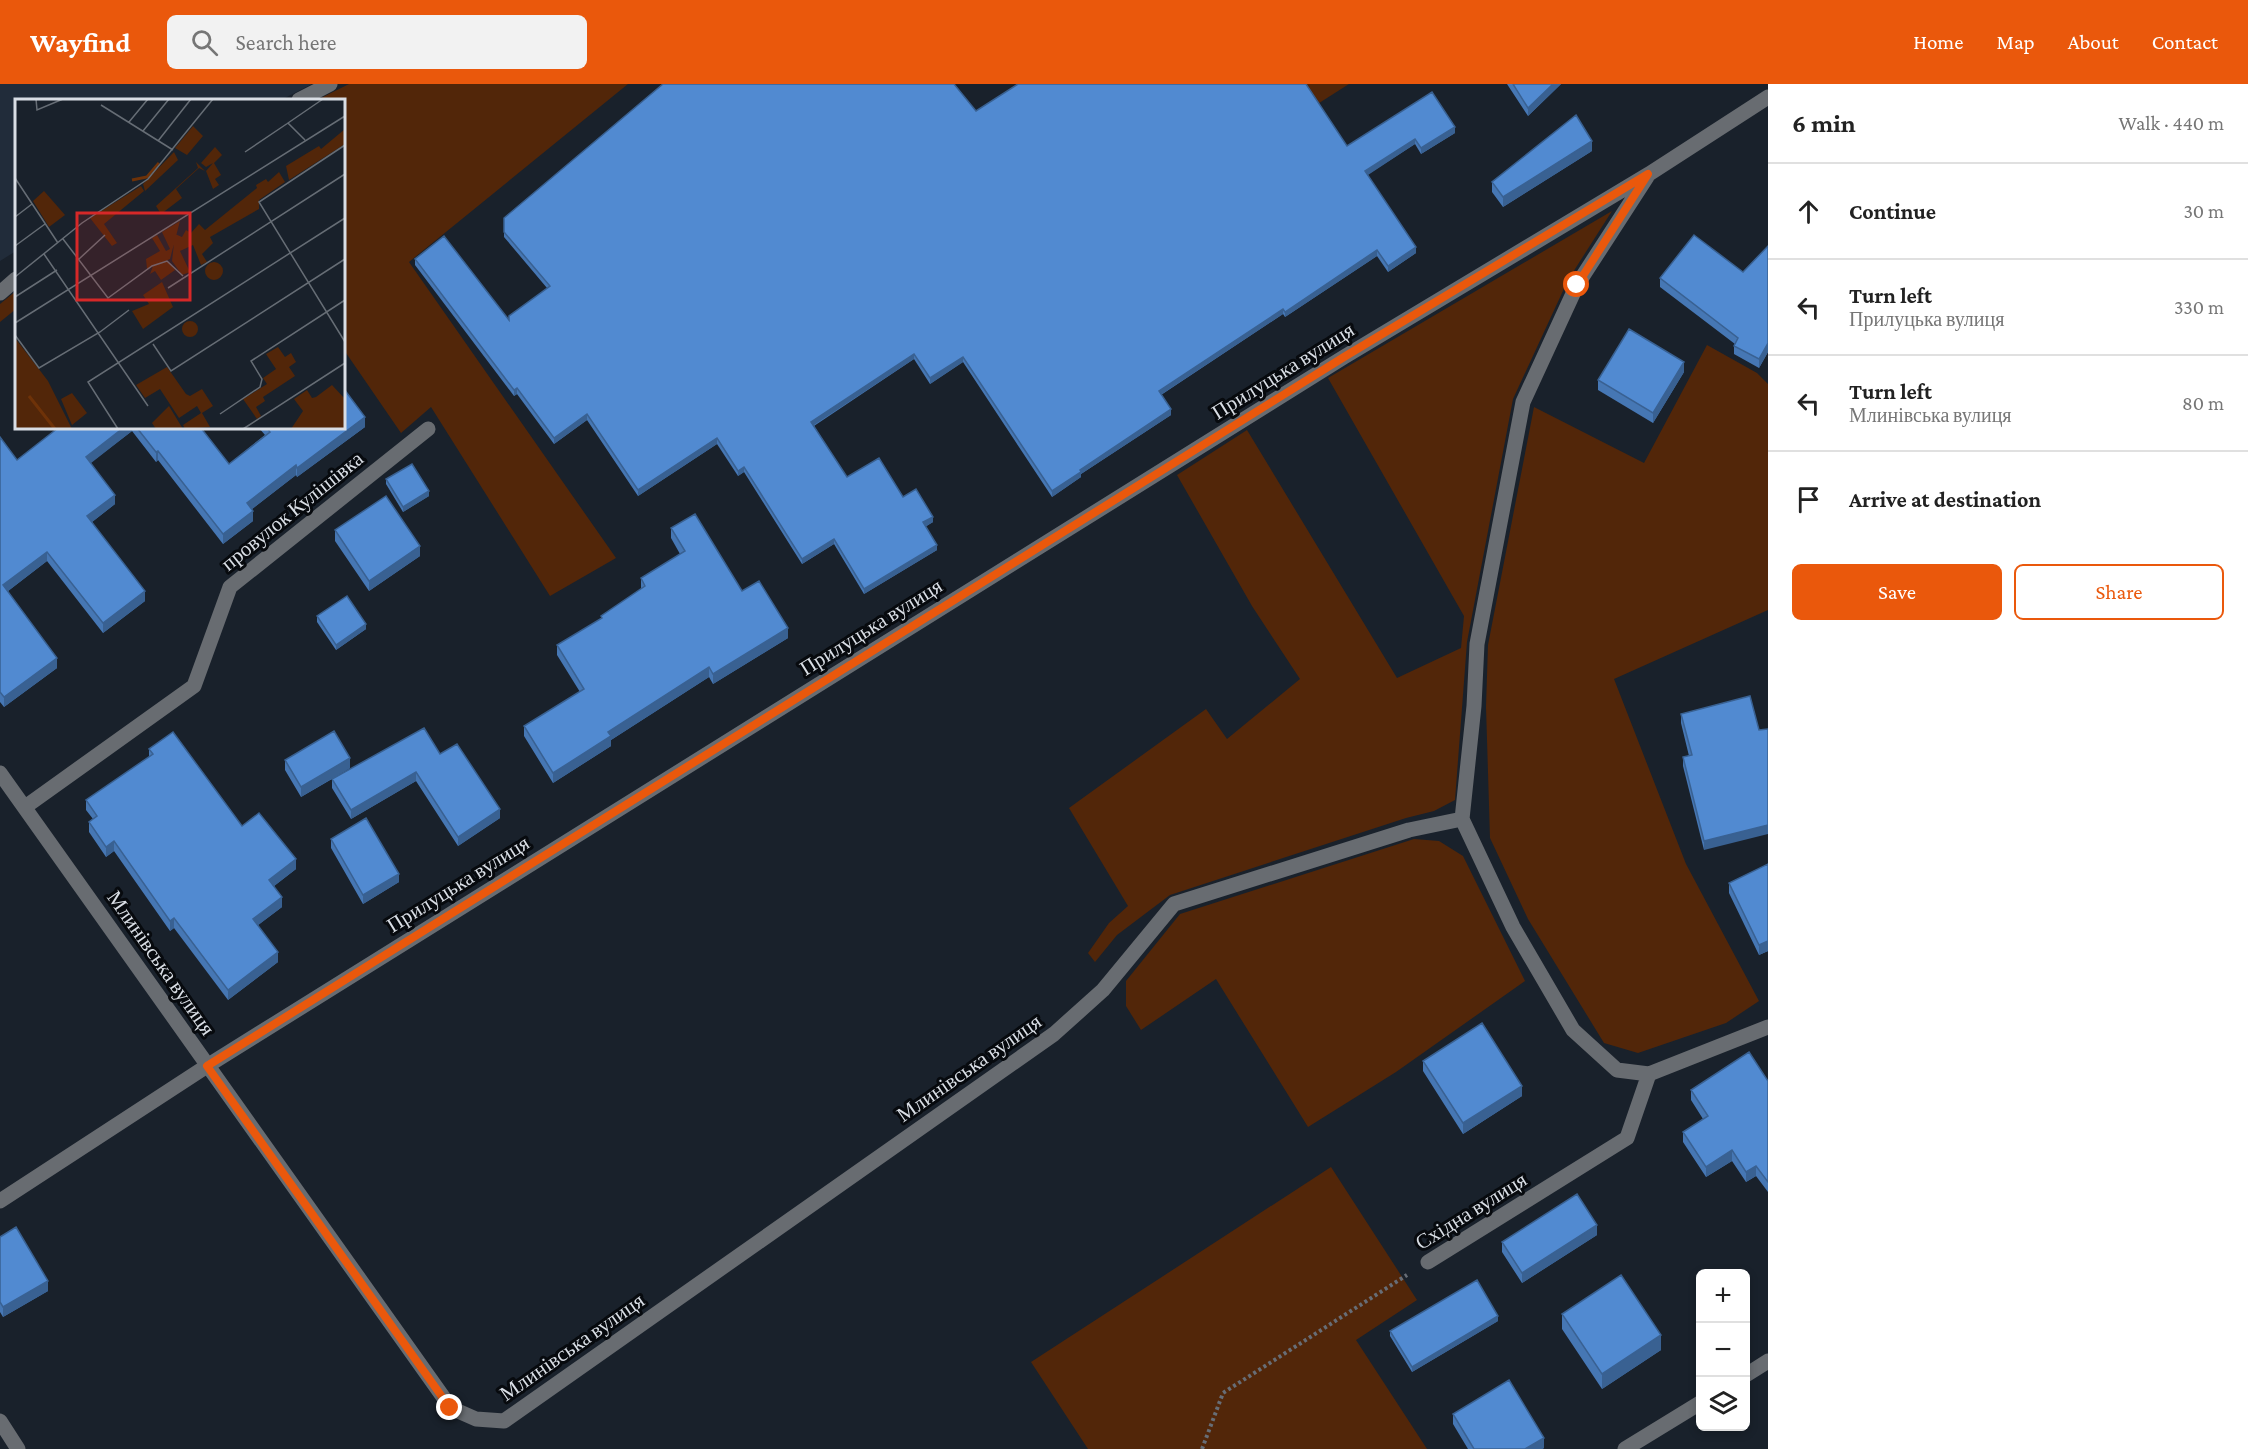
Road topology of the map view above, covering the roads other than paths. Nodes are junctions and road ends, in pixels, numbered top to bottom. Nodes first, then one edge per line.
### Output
1 (330, 84) edge
2 (1768, 97) edge
3 (301, 99) edge
4 (1648, 174) junction
5 (15, 280) edge
6 (0, 293) edge
7 (428, 429) dead end
8 (0, 773) edge
9 (25, 807) junction
10 (1462, 819) junction
11 (1768, 1027) edge
12 (207, 1066) junction
13 (1649, 1074) junction
14 (0, 1201) edge
15 (1428, 1262) road end
16 (1768, 1361) edge
17 (1750, 1372) edge
18 (1696, 1406) edge
19 (0, 1421) edge
20 (18, 1449) edge
21 (1625, 1449) edge

1 - 3 street
2 - 4 street, Прилуцька вулиця
4 - 10 street
4 - 12 street, Прилуцька вулиця
5 - 6 street
7 - 9 street, провулок Кулішівка
8 - 9 street, Млинівська вулиця
9 - 12 street, Млинівська вулиця
10 - 12 street, Млинівська вулиця
10 - 13 street
11 - 13 street
12 - 14 street, Прилуцька вулиця
13 - 15 street, Східна вулиця
16 - 17 street
18 - 21 street
19 - 20 street

